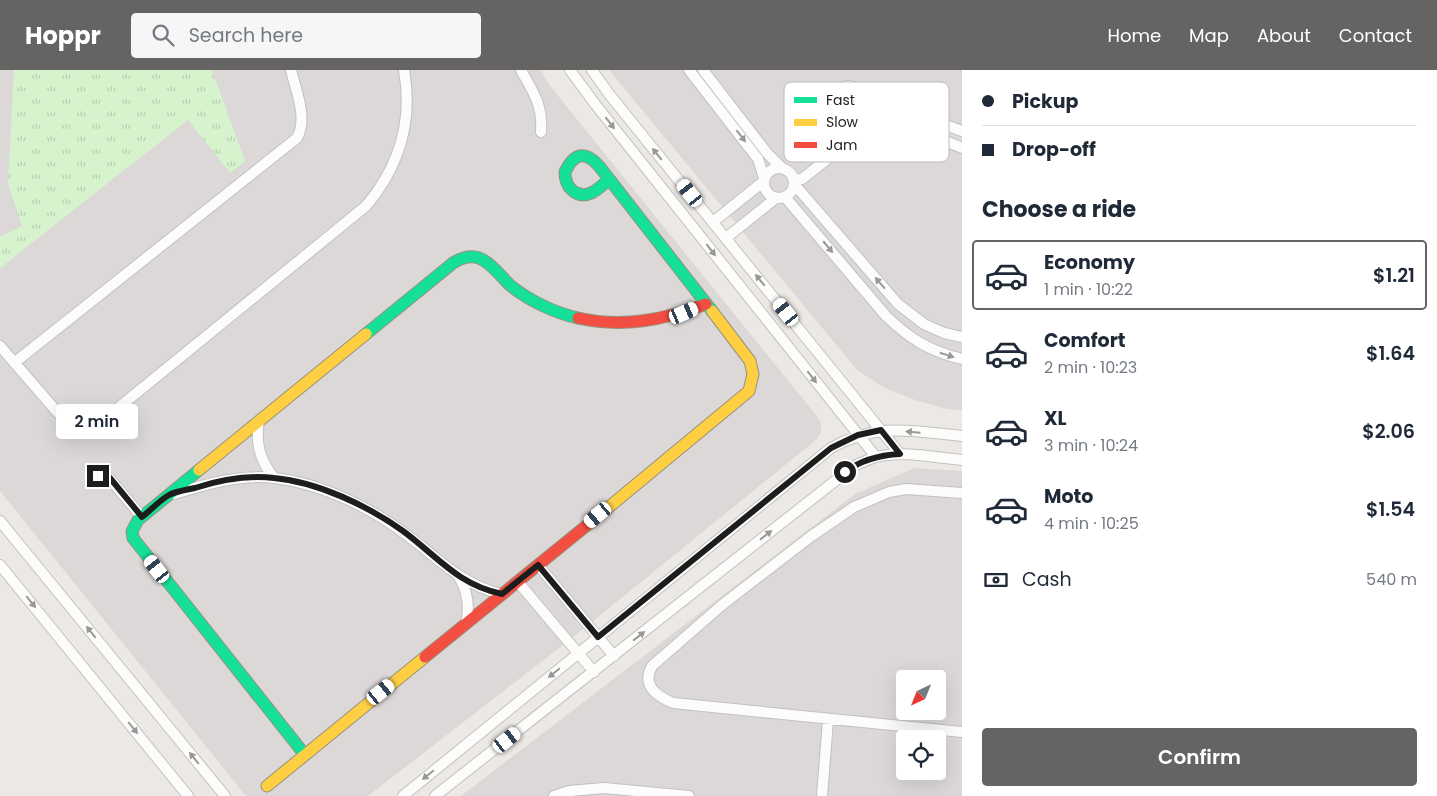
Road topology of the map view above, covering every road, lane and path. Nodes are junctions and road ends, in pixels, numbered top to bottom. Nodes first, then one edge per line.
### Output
1 (291, 70) edge
2 (404, 70) edge
3 (521, 70) edge
4 (570, 70) edge
5 (592, 70) edge
6 (690, 70) edge
7 (703, 70) edge
8 (609, 94) junction
9 (595, 104) junction
10 (727, 110) junction
11 (949, 125) edge
12 (962, 130) edge
13 (540, 132) dead end
14 (758, 151) junction
15 (825, 162) edge
16 (782, 168) junction
17 (609, 179) dead end
18 (764, 179) junction
19 (794, 181) junction
20 (781, 197) junction
21 (818, 211) junction
22 (806, 221) junction
23 (713, 222) junction
24 (726, 238) junction
25 (852, 251) junction
26 (840, 262) junction
27 (706, 304) junction
28 (898, 304) junction
29 (886, 316) junction
30 (962, 338) edge
31 (0, 346) edge
32 (962, 358) edge
33 (14, 363) junction
34 (260, 421) junction
35 (881, 430) junction
36 (858, 435) junction
37 (962, 436) edge
38 (900, 454) junction
39 (876, 457) junction
40 (962, 460) edge
41 (274, 478) junction
42 (94, 479) dead end
43 (962, 493) edge
44 (168, 495) junction
45 (142, 517) junction
46 (0, 521) edge
47 (0, 564) edge
48 (538, 565) junction
49 (459, 576) junction
50 (518, 582) junction
51 (502, 594) junction
52 (466, 623) junction
53 (598, 637) junction
54 (578, 654) junction
55 (614, 656) junction
56 (594, 672) junction
57 (828, 720) junction
58 (962, 732) edge
59 (305, 755) junction
60 (267, 786) dead end
61 (570, 793) edge
62 (188, 796) edge
63 (225, 796) edge
64 (403, 796) edge
65 (435, 796) edge
66 (554, 796) edge
67 (689, 796) edge
68 (822, 796) edge

1 - 33 street
2 - 33 street
3 - 13 street
4 - 9 street
5 - 8 street
6 - 10 street
7 - 10 street
8 - 9 street
23 -> 8 street
9 -> 36 street
10 - 14 street
11 - 12 street
14 - 16 street
14 - 18 street
15 - 19 street
16 - 18 street
16 - 19 street
17 - 27 street
18 - 20 street
18 - 23 street
19 - 20 street
19 - 21 street
20 - 22 street
20 - 24 street
21 - 22 street
21 - 25 street
22 -> 26 street
23 - 24 street
35 -> 24 street
25 - 26 street
28 -> 25 street
26 - 29 street
27 - 34 street
27 - 48 street
28 - 29 street
28 - 30 street
29 -> 32 street
31 - 33 street
34 - 41 street
34 - 44 street
35 - 36 street
37 -> 35 street
35 - 38 street
36 - 39 street
36 - 53 street
38 - 39 street
38 - 40 street
55 -> 39 street
41 - 44 street
41 - 49 street
42 - 45 street
43 - 57 street
44 - 45 street
45 - 59 street
63 -> 46 street
47 -> 62 street
48 - 50 street
48 - 53 street
49 - 51 street
49 - 52 street
50 - 51 street
50 - 54 street
51 - 52 street
52 - 59 street
53 - 54 street
53 - 55 street
54 - 56 street
54 -> 64 street
55 - 56 street
56 - 65 street
57 - 58 street
57 - 68 street
59 - 60 street
61 - 66 street
61 - 67 street

